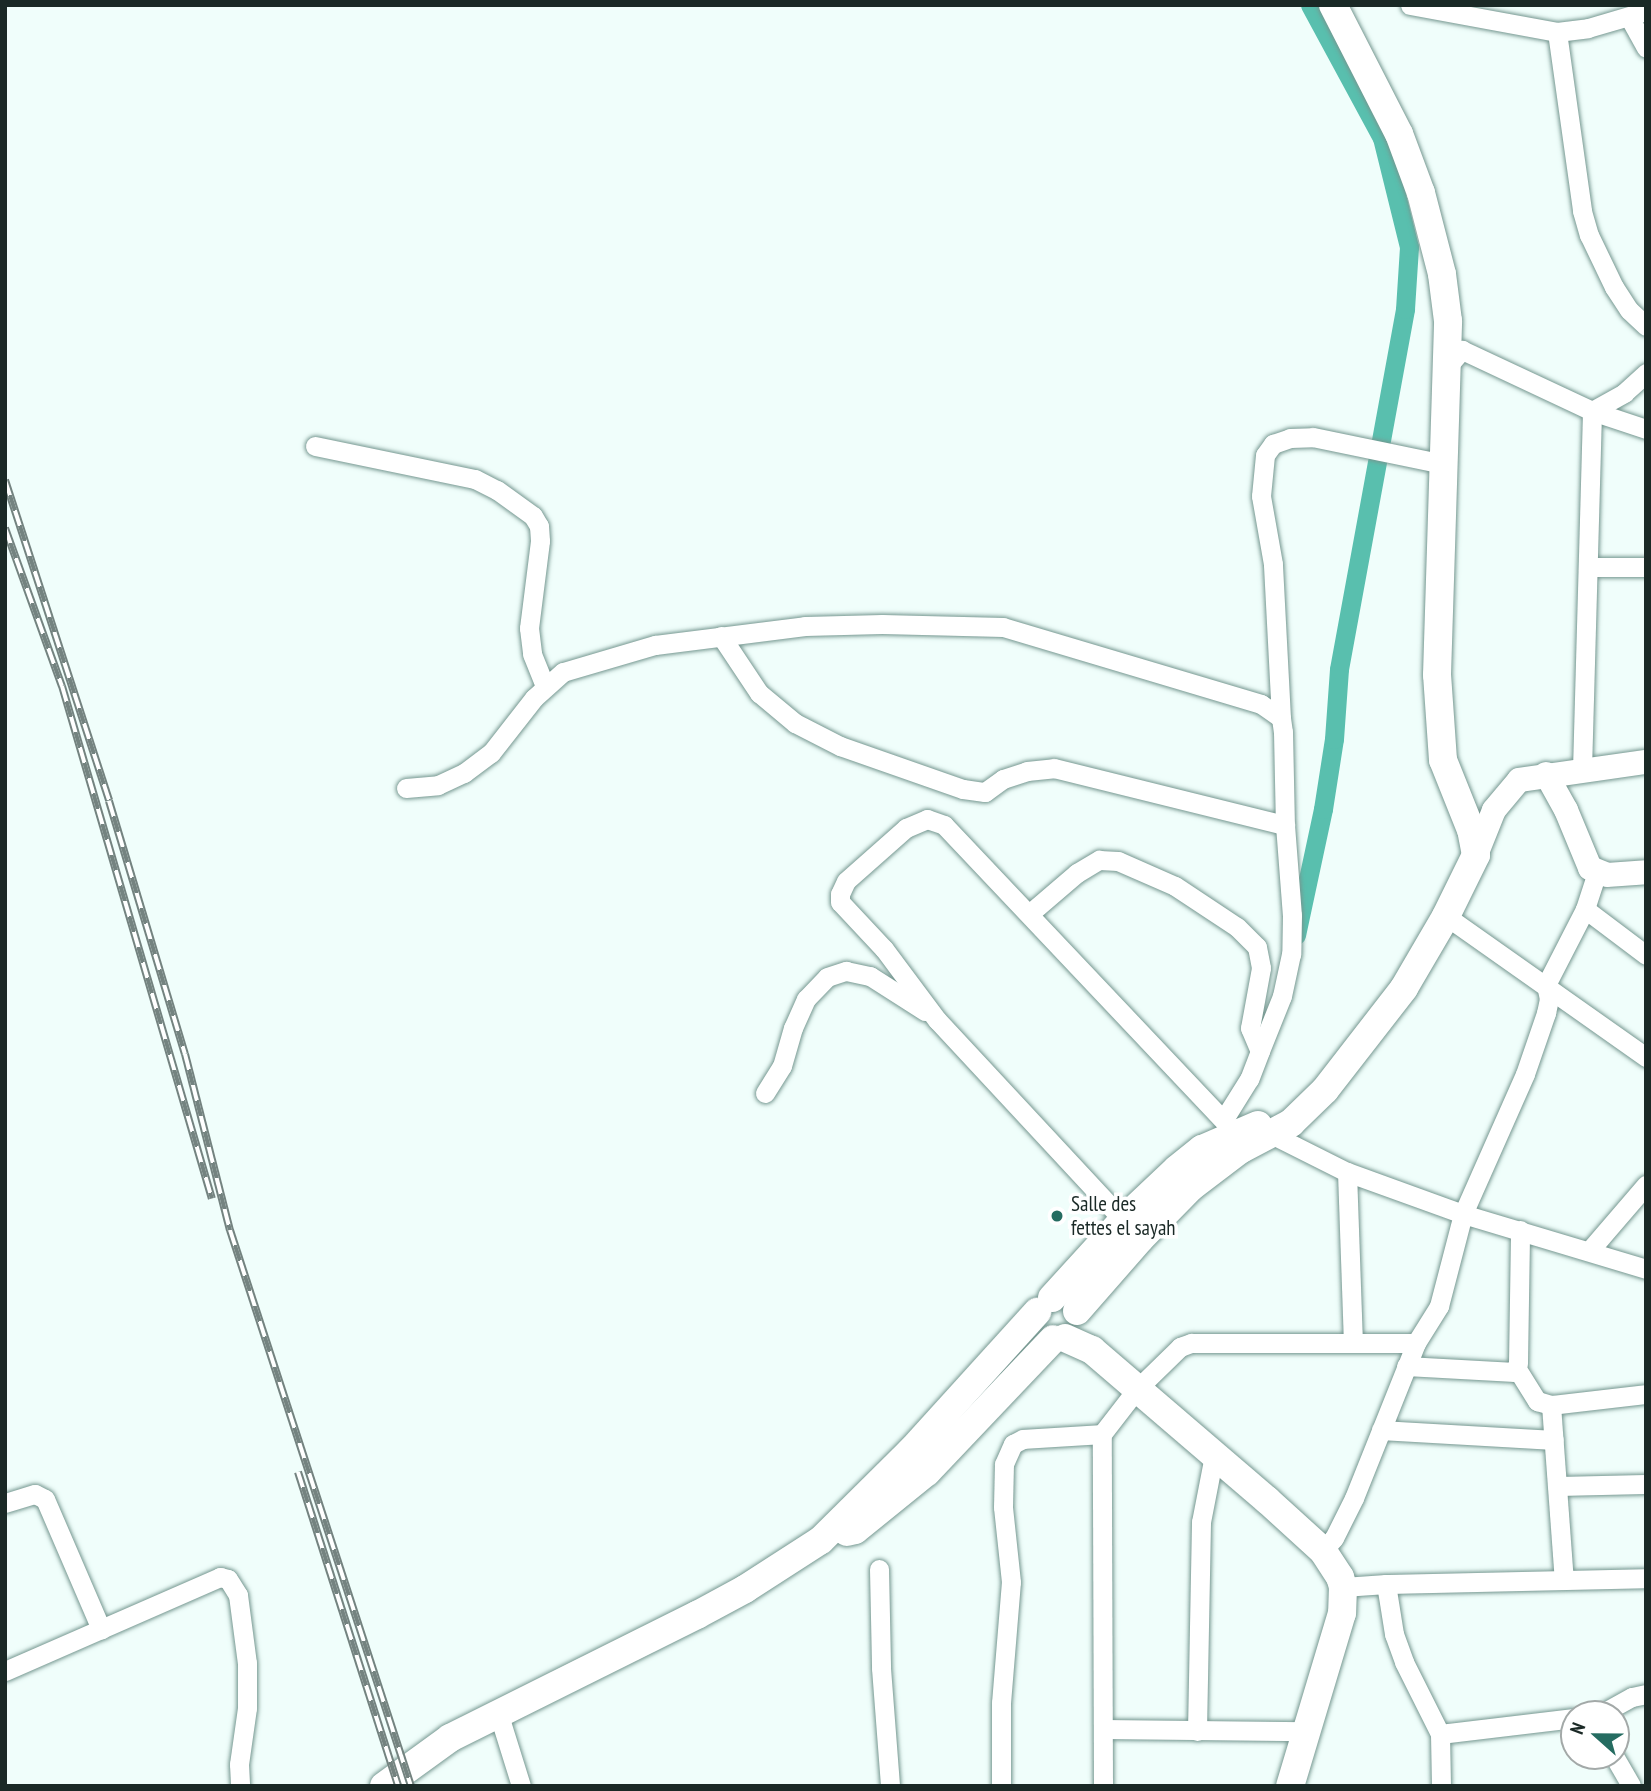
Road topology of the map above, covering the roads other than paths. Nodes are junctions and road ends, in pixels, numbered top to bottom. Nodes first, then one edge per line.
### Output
1 (1342, 5) edge
2 (1410, 5) edge
3 (1333, 6) edge
4 (1637, 14) edge
5 (1557, 32) junction
6 (1646, 48) edge
7 (1646, 326) edge
8 (1447, 367) junction
9 (1646, 373) edge
10 (1592, 411) junction
11 (1646, 429) edge
12 (315, 446) dead end
13 (1443, 464) junction
14 (1589, 567) junction
15 (1646, 567) edge
16 (720, 636) junction
17 (545, 686) junction
18 (1281, 718) junction
19 (1646, 762) edge
20 (1582, 770) junction
21 (1546, 775) junction
22 (406, 788) dead end
23 (1285, 825) junction
24 (1476, 855) junction
25 (1646, 872) edge
26 (1597, 873) junction
27 (1585, 909) junction
28 (1029, 914) junction
29 (1447, 916) junction
30 (1646, 955) edge
31 (1546, 985) junction
32 (937, 1020) junction
33 (1260, 1052) junction
34 (1646, 1057) edge
35 (765, 1093) dead end
36 (1304, 1110) junction
37 (1245, 1133) junction
38 (1347, 1172) junction
39 (1646, 1185) edge
40 (1463, 1214) junction
41 (1123, 1220) junction
42 (1520, 1230) junction
43 (1590, 1250) junction
44 (1646, 1269) edge
45 (1044, 1305) junction
46 (1068, 1327) junction
47 (1353, 1342) junction
48 (1416, 1343) junction
49 (1406, 1366) junction
50 (1517, 1368) junction
51 (1136, 1390) junction
52 (1646, 1394) edge
53 (1551, 1405) junction
54 (1381, 1430) junction
55 (1102, 1434) junction
56 (1553, 1440) junction
57 (1214, 1455) junction
58 (1646, 1484) edge
59 (1557, 1486) junction
60 (5, 1503) edge
61 (821, 1540) junction
62 (1323, 1551) junction
63 (879, 1569) dead end
64 (1646, 1578) edge
65 (1564, 1580) junction
66 (1386, 1584) junction
67 (1343, 1587) junction
68 (101, 1629) junction
69 (5, 1671) edge
70 (1646, 1694) edge
71 (1630, 1701) edge
72 (498, 1712) junction
73 (1560, 1719) edge
74 (1103, 1728) junction
75 (1197, 1731) junction
76 (1306, 1731) junction
77 (1440, 1734) junction
78 (1622, 1770) edge
79 (240, 1786) edge
80 (384, 1786) edge
81 (521, 1786) edge
82 (890, 1786) edge
83 (1001, 1786) edge
84 (1103, 1786) edge
85 (1290, 1786) edge
86 (1441, 1786) edge
87 (1631, 1786) edge

1 - 3 street
2 - 5 street
3 - 8 main road
4 - 5 street
4 - 6 street
5 - 7 street
8 - 10 street
8 - 13 main road
9 - 10 street
10 - 11 street
10 - 14 street
12 - 17 street
13 - 18 street
13 - 24 main road
14 - 15 street
14 - 20 street
16 - 17 street
16 - 18 street
16 - 23 street
17 - 22 street
18 - 23 street
19 - 20 street
20 - 21 street
21 - 24 street
21 - 26 street
23 - 33 street
24 - 29 main road
25 - 26 street
26 - 27 street
27 - 30 street
27 - 31 street
28 - 32 street
28 - 33 street
28 - 37 street
29 - 31 street
29 - 36 main road
31 - 34 street
31 - 40 street
32 - 35 street
32 - 41 street
33 - 37 street
36 - 37 main road
36 - 37 main road
37 - 38 street
37 - 41 main road
37 - 46 main road
38 - 40 street
38 - 47 street
39 - 43 street
40 - 42 street
40 - 48 street
41 - 45 main road
42 - 43 street
42 - 50 street
43 - 44 street
45 - 46 main road
45 - 46 main road
45 - 61 main road
46 - 51 main road
46 - 61 main road
47 - 48 street
47 - 51 street
48 - 49 street
49 - 50 street
49 - 54 street
50 - 53 street
51 - 55 street
51 - 57 main road
52 - 53 street
53 - 56 street
54 - 56 street
54 - 62 street
55 - 74 street
55 - 83 street
56 - 59 street
57 - 62 main road
57 - 75 street
58 - 59 street
59 - 65 street
60 - 68 street
61 - 72 main road
62 - 67 main road
63 - 82 street
64 - 65 street
65 - 66 street
66 - 67 street
66 - 77 street
67 - 76 main road
68 - 69 street
68 - 79 street
70 - 71 street
72 - 80 main road
72 - 81 street
73 - 77 street
74 - 75 street
74 - 84 street
75 - 76 street
76 - 85 main road
77 - 86 street
78 - 87 street

